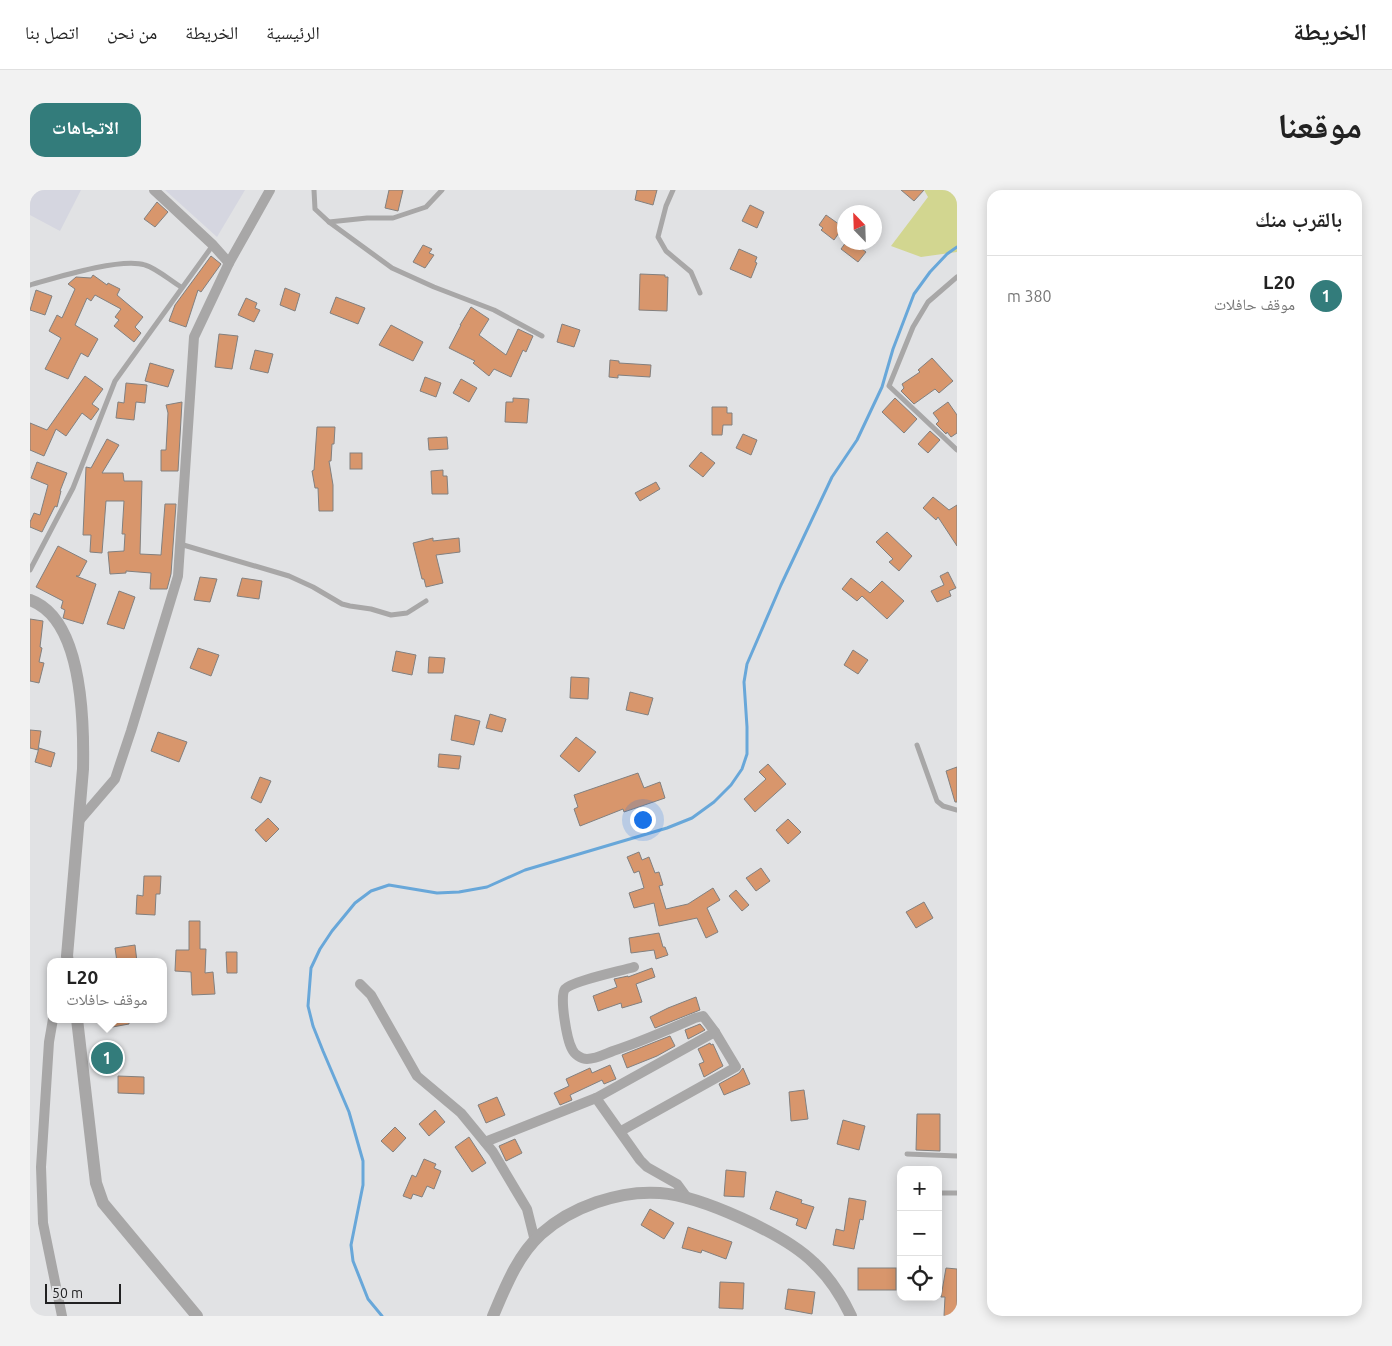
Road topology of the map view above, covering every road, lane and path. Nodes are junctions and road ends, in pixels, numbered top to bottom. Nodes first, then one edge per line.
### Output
1 (154, 190) edge
2 (270, 190) edge
3 (314, 190) edge
4 (442, 190) edge
5 (673, 190) edge
6 (329, 222) junction
7 (213, 245) junction
8 (229, 263) junction
9 (957, 277) edge
10 (30, 285) edge
11 (181, 287) junction
12 (700, 292) dead end
13 (542, 336) dead end
14 (957, 450) edge
15 (180, 544) junction
16 (30, 570) edge
17 (30, 600) edge
18 (426, 600) dead end
19 (917, 745) dead end
20 (957, 810) edge
21 (78, 822) junction
22 (67, 958) edge
23 (634, 967) dead end
24 (360, 984) dead end
25 (53, 1023) edge
26 (76, 1023) edge
27 (715, 1032) junction
28 (596, 1098) junction
29 (621, 1131) junction
30 (485, 1142) junction
31 (907, 1154) dead end
32 (957, 1156) edge
33 (942, 1193) edge
34 (957, 1193) edge
35 (688, 1199) junction
36 (535, 1241) junction
37 (62, 1316) edge
38 (197, 1316) edge
39 (493, 1316) edge
40 (851, 1316) edge

1 - 7 street
2 - 8 street
3 - 6 lane
4 - 6 lane
5 - 12 lane
6 - 13 lane
7 - 8 street
7 - 11 lane
8 - 15 street
9 - 14 lane
10 - 11 lane
11 - 16 lane
15 - 18 lane
15 - 21 street
17 - 21 street
19 - 20 lane
21 - 22 street
23 - 27 street
24 - 30 street
25 - 37 street
26 - 38 street
27 - 28 street
27 - 29 street
28 - 29 street
28 - 30 street
29 - 35 street
30 - 36 street
31 - 32 lane
33 - 34 lane
35 - 36 street
35 - 40 street
36 - 39 street

